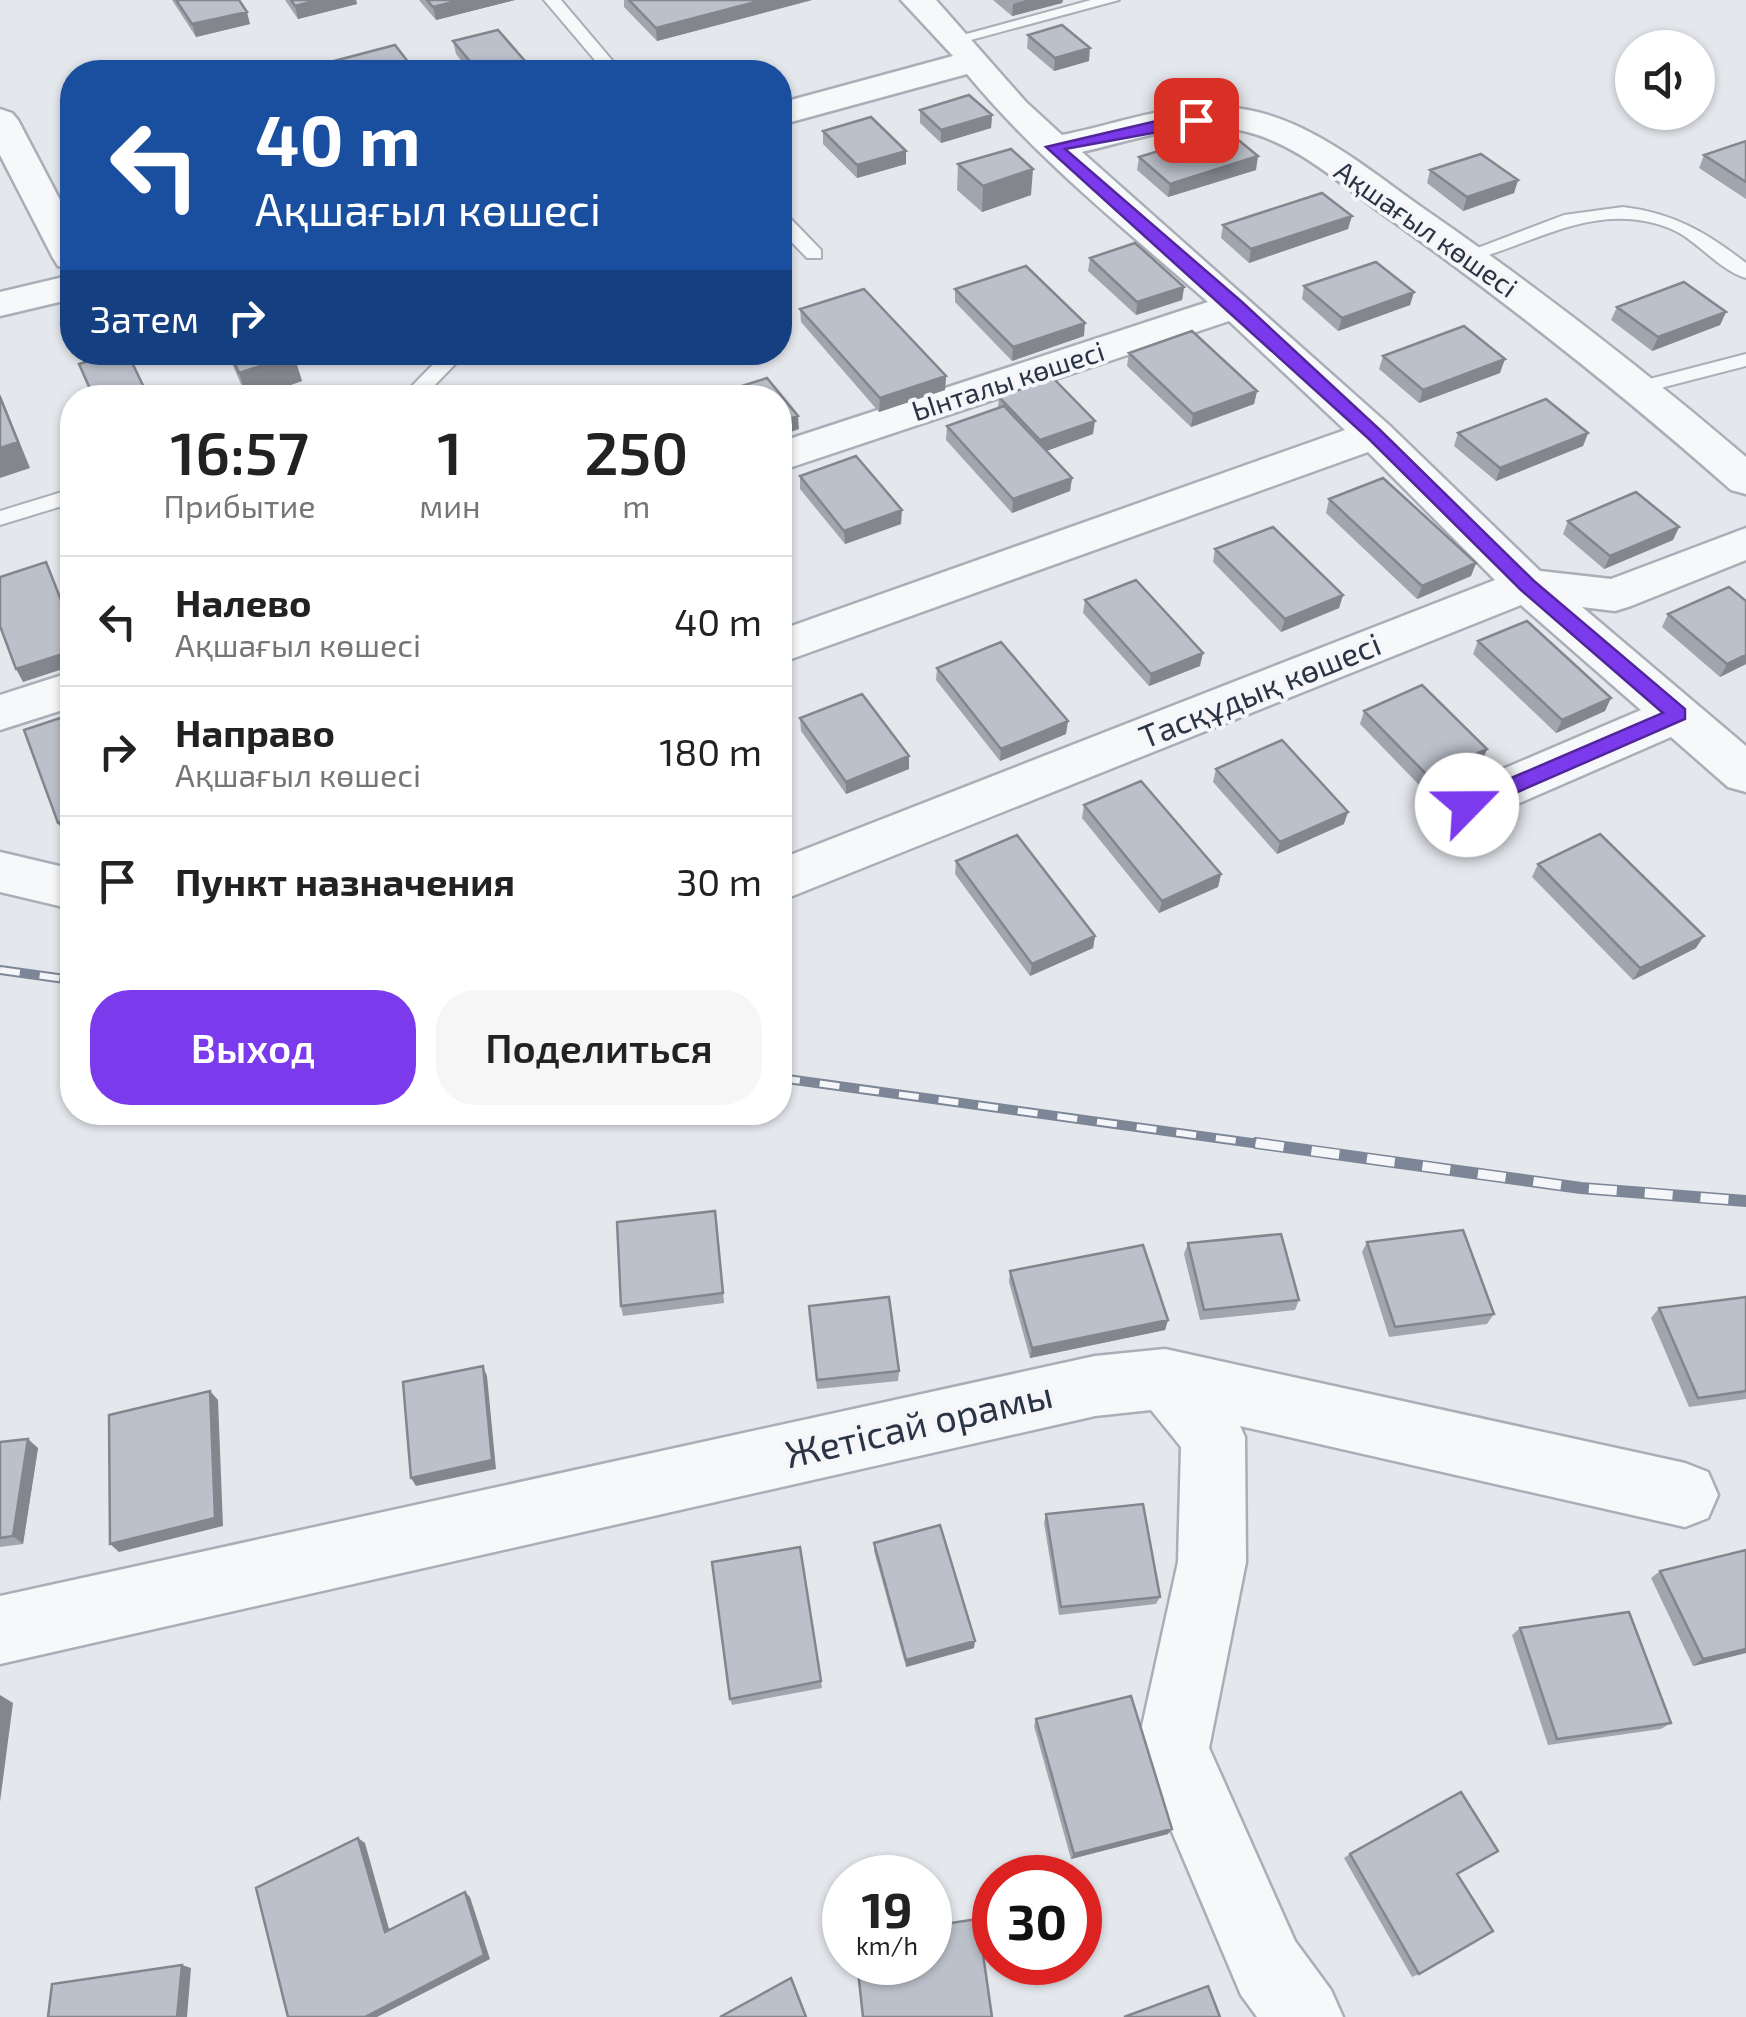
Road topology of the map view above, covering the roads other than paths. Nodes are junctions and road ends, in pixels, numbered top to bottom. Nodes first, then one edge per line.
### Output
1 (552, 0) edge
2 (917, 0) edge
3 (1111, 0) edge
4 (965, 50) junction
5 (604, 60) edge
6 (792, 110) edge
7 (0, 120) edge
8 (1054, 147) junction
9 (792, 231) edge
10 (60, 235) edge
11 (814, 254) dead end
12 (1468, 255) junction
13 (1746, 272) edge
14 (60, 289) edge
15 (0, 304) edge
16 (1236, 306) junction
17 (1746, 360) edge
18 (443, 365) edge
19 (424, 385) edge
20 (1641, 387) junction
21 (1374, 434) junction
22 (792, 453) edge
23 (1746, 480) edge
24 (60, 500) edge
25 (0, 518) edge
26 (1746, 543) edge
27 (1528, 585) junction
28 (792, 642) edge
29 (60, 694) edge
30 (0, 713) edge
31 (1678, 714) junction
32 (1746, 774) edge
33 (1467, 805) dead end
34 (0, 872) edge
35 (792, 876) edge
36 (60, 887) edge
37 (1165, 1380) junction
38 (1686, 1496) dead end
39 (0, 1630) edge
40 (1304, 2017) edge

1 - 5 lane
2 - 4 street
3 - 4 lane
4 - 6 street
4 - 8 street
7 - 10 street
8 - 12 street, Ақшағыл көшесі
8 - 16 street
9 - 11 lane
12 - 13 lane
12 - 20 street, Ақшағыл көшесі
14 - 15 street
16 - 21 street
16 - 22 street, Ынталы көшесі
17 - 20 lane
18 - 19 lane
20 - 23 street, Ақшағыл көшесі
21 - 27 street
21 - 28 street
24 - 25 lane
26 - 27 street, Тасқұдық көшесі
27 - 31 street
27 - 35 street, Тасқұдық көшесі
29 - 30 street
31 - 32 street
31 - 33 street
34 - 36 street
37 - 38 street, Жетісай орамы
37 - 39 street, Жетісай орамы
37 - 40 street

